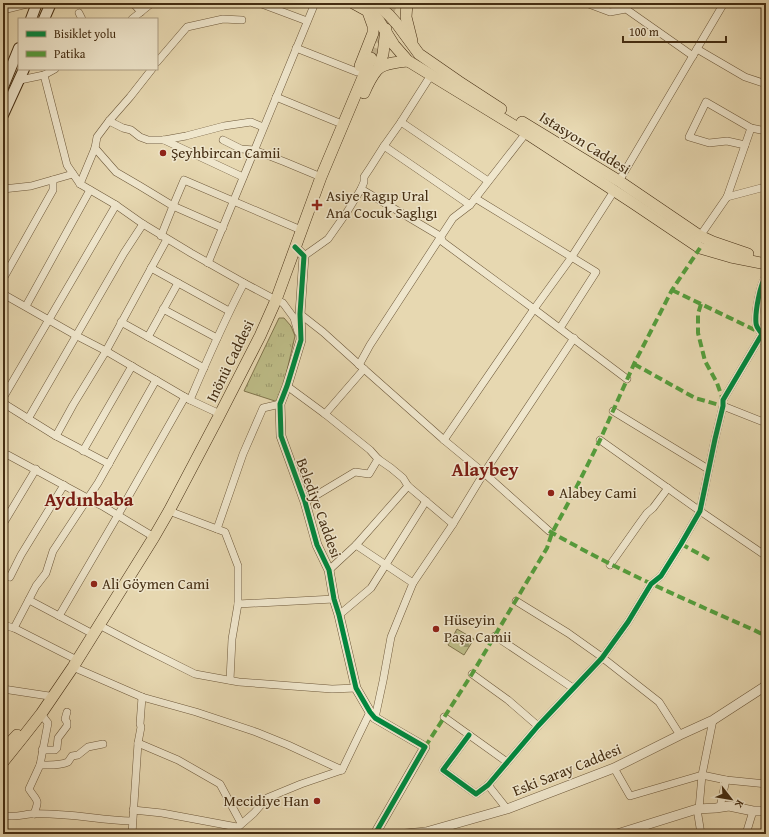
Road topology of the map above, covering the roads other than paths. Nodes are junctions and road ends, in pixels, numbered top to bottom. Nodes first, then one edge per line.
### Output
1 (31, 3) edge
2 (37, 3) edge
3 (51, 3) edge
4 (133, 3) edge
5 (152, 3) edge
6 (259, 3) edge
7 (315, 3) edge
8 (353, 3) edge
9 (407, 3) edge
10 (586, 3) edge
11 (724, 3) edge
12 (628, 6) edge
13 (378, 7) edge
14 (3, 10) edge
15 (141, 12) junction
16 (31, 18) edge
17 (44, 18) edge
18 (133, 18) edge
19 (242, 20) dead end
20 (307, 21) junction
21 (386, 32) junction
22 (414, 46) junction
23 (296, 48) junction
24 (18, 50) edge
25 (695, 52) junction
26 (371, 58) tunnel mouth
27 (158, 61) edge
28 (408, 61) junction
29 (378, 69) junction
30 (24, 70) edge
31 (53, 70) edge
32 (151, 70) edge
33 (357, 72) junction
34 (44, 75) junction
35 (431, 75) junction
36 (20, 80) junction
37 (766, 84) edge
38 (4, 85) edge
39 (276, 97) junction
40 (3, 115) edge
41 (109, 121) junction
42 (337, 122) junction
43 (401, 122) junction
44 (263, 127) junction
45 (751, 128) junction
46 (766, 131) edge
47 (526, 133) junction
48 (164, 140) junction
49 (223, 140) dead end
50 (745, 145) junction
51 (384, 146) junction
52 (95, 148) junction
53 (254, 150) junction
54 (73, 174) junction
55 (243, 177) junction
56 (321, 178) junction
57 (53, 180) junction
58 (488, 181) junction
59 (618, 181) junction
60 (80, 184) junction
61 (766, 188) edge
62 (3, 189) edge
63 (361, 189) junction
64 (90, 190) junction
65 (614, 191) junction
66 (727, 197) junction
67 (475, 198) junction
68 (233, 201) junction
69 (116, 205) junction
70 (470, 205) junction
71 (173, 206) junction
72 (144, 224) junction
73 (223, 228) junction
74 (301, 230) junction
75 (440, 236) junction
76 (700, 236) junction
77 (164, 238) junction
78 (295, 247) junction
79 (304, 256) junction
80 (571, 258) junction
81 (762, 262) edge
82 (208, 263) junction
83 (151, 268) junction
84 (766, 268) edge
85 (766, 276) edge
86 (3, 279) edge
87 (178, 283) junction
88 (244, 283) junction
89 (3, 294) edge
90 (276, 300) junction
91 (26, 306) junction
92 (163, 309) junction
93 (534, 309) junction
94 (229, 311) junction
95 (300, 314) junction
96 (48, 319) junction
97 (122, 322) junction
98 (560, 328) junction
99 (77, 336) junction
100 (148, 337) junction
101 (217, 338) junction
102 (574, 338) junction
103 (301, 340) junction
104 (106, 351) junction
105 (132, 366) junction
106 (362, 367) junction
107 (204, 368) junction
108 (627, 379) dead end
109 (156, 380) junction
110 (287, 386) junction
111 (3, 398) edge
112 (188, 398) junction
113 (3, 403) edge
114 (280, 404) junction
115 (723, 406) junction
116 (612, 411) dead end
117 (220, 414) junction
118 (325, 414) junction
119 (28, 419) junction
120 (766, 423) edge
121 (56, 436) junction
122 (444, 440) junction
123 (600, 440) dead end
124 (83, 451) junction
125 (8, 454) dead end
126 (378, 459) junction
127 (109, 464) junction
128 (36, 469) junction
129 (708, 469) junction
130 (484, 473) junction
131 (64, 485) junction
132 (408, 486) junction
133 (668, 488) junction
134 (88, 498) junction
135 (426, 501) junction
136 (305, 502) junction
137 (169, 511) junction
138 (700, 511) junction
139 (118, 515) junction
140 (3, 524) edge
141 (453, 524) junction
142 (217, 529) junction
143 (549, 531) dead end
144 (154, 537) junction
145 (356, 545) junction
146 (766, 556) edge
147 (386, 565) junction
148 (610, 565) dead end
149 (329, 570) junction
150 (10, 577) dead end
151 (413, 583) junction
152 (29, 600) junction
153 (334, 600) junction
154 (516, 601) dead end
155 (238, 604) junction
156 (338, 614) junction
157 (59, 616) junction
158 (3, 625) edge
159 (14, 628) junction
160 (96, 629) junction
161 (495, 636) dead end
162 (602, 658) junction
163 (75, 663) junction
164 (472, 674) dead end
165 (230, 680) junction
166 (765, 687) edge
167 (356, 688) junction
168 (573, 688) junction
169 (3, 689) edge
170 (49, 696) junction
171 (142, 697) junction
172 (68, 712) dead end
173 (41, 714) junction
174 (373, 715) junction
175 (444, 717) dead end
176 (713, 720) junction
177 (538, 726) junction
178 (469, 734) junction
179 (680, 735) junction
180 (138, 743) junction
181 (103, 744) dead end
182 (3, 750) edge
183 (42, 750) junction
184 (3, 762) edge
185 (507, 762) junction
186 (40, 765) junction
187 (614, 768) junction
188 (342, 770) junction
189 (702, 775) junction
190 (726, 780) junction
191 (766, 784) edge
192 (488, 785) junction
193 (720, 808) junction
194 (507, 809) junction
195 (698, 809) junction
196 (133, 810) junction
197 (753, 811) junction
198 (766, 811) edge
199 (34, 814) junction
200 (3, 815) edge
201 (132, 821) junction
202 (239, 825) junction
203 (631, 832) edge
204 (425, 833) edge
205 (132, 834) edge
206 (230, 834) edge
207 (375, 834) edge
208 (406, 834) edge
209 (617, 834) edge
210 (701, 834) edge
211 (746, 834) edge

1 - 14 street
2 - 16 main road
3 - 17 main road
4 - 15 street
5 - 15 street
6 - 20 street
7 - 20 street
8 - 13 main road
9 - 22 main road
10 - 12 street
11 - 25 street
12 - 25 street
13 - 21 main road
13 - 21 main road
13 - 22 main road, Istasyon Caddesi
13 - 33 main road
15 - 18 street
19 - 27 street
20 - 23 street
21 - 28 main road
21 - 29 main road
22 - 59 main road, Istasyon Caddesi
23 - 33 street
23 - 39 street
24 - 38 main road
25 - 37 street
25 - 59 street
26 - 56 main road, Inönü Caddesi
28 - 29 main road
28 - 35 main road
29 - 56 main road
30 - 36 main road
31 - 34 street
32 - 41 street
33 - 42 main road
34 - 36 street
34 - 54 street
35 - 43 street
35 - 47 main road
36 - 40 main road
39 - 42 street
39 - 44 street
41 - 48 street
41 - 52 street
42 - 56 main road
43 - 51 street
43 - 58 street
44 - 48 street
44 - 53 street
45 - 46 street
45 - 50 street
45 - 50 street
47 - 58 street
47 - 65 main road
48 - 55 street
49 - 53 street
50 - 66 street
51 - 63 street
51 - 70 street
52 - 60 street
52 - 71 street
53 - 55 street
53 - 56 street
54 - 57 street
54 - 60 street
55 - 68 street
56 - 74 main road, Inönü Caddesi
57 - 62 street
57 - 86 street
58 - 67 street
59 - 76 main road, Istasyon Caddesi
60 - 64 street
61 - 66 street
63 - 75 street
63 - 79 street
64 - 69 street
64 - 91 street
65 - 80 street
65 - 81 main road
66 - 76 street
67 - 70 street
67 - 80 street
68 - 71 street
68 - 73 street
68 - 74 street
69 - 72 street
69 - 96 street
70 - 75 street
71 - 73 street
71 - 77 street
72 - 77 street
72 - 99 street
73 - 82 street
74 - 78 main road, Inönü Caddesi
75 - 93 street
75 - 106 street
76 - 81 main road, Istasyon Caddesi
77 - 82 street
77 - 83 street
78 - 79 street
78 - 90 main road, Inönü Caddesi
79 - 95 street, Belediye Caddesi
80 - 93 street
80 - 98 street
81 - 84 main road
82 - 88 street
83 - 87 street
83 - 97 street
85 - 115 street
87 - 92 street
87 - 94 street
88 - 90 street
88 - 94 street
89 - 91 street
90 - 103 street
90 - 117 main road, Inönü Caddesi
91 - 96 street
92 - 100 street
92 - 101 street
93 - 98 street
93 - 122 street
94 - 101 street
95 - 103 street, Belediye Caddesi
95 - 106 street
96 - 99 street
96 - 111 street
97 - 100 street
97 - 104 street
98 - 102 street
99 - 104 street
99 - 119 street
100 - 107 street
101 - 107 street
102 - 108 street
102 - 130 street
103 - 110 street, Belediye Caddesi
104 - 105 street
104 - 121 street
105 - 109 street
105 - 124 street
106 - 118 street
106 - 122 street
107 - 112 street
109 - 112 street
109 - 127 street
110 - 114 street, Belediye Caddesi
110 - 118 street
112 - 117 street
112 - 139 street
113 - 119 street
114 - 136 street, Belediye Caddesi
114 - 142 street
115 - 120 street
115 - 129 street
116 - 129 street
117 - 137 main road, Inönü Caddesi
118 - 126 street
119 - 121 street
121 - 124 street
122 - 130 street
123 - 133 street
124 - 127 street
125 - 128 street
126 - 132 street
126 - 136 street
127 - 134 street
128 - 131 street
128 - 140 street
129 - 138 street
130 - 141 street
130 - 143 street
131 - 134 street
131 - 150 street
132 - 135 street
132 - 145 street
133 - 138 street
133 - 148 street
134 - 139 street
134 - 152 street
135 - 141 street
135 - 147 street
136 - 149 street, Belediye Caddesi
137 - 142 street
137 - 144 main road, Inönü Caddesi
138 - 146 street
138 - 162 street
139 - 144 street
139 - 157 street
141 - 151 street
142 - 155 street
144 - 160 main road, Inönü Caddesi
145 - 147 street
145 - 149 street
147 - 151 street
147 - 156 street
149 - 153 street, Belediye Caddesi
151 - 174 street
152 - 157 street
152 - 159 street
153 - 155 street
153 - 156 street, Belediye Caddesi
154 - 162 street
155 - 165 street
156 - 167 street, Belediye Caddesi
157 - 160 street
158 - 159 street
159 - 163 street
160 - 163 main road, Inönü Caddesi
160 - 165 street
161 - 168 street
162 - 168 street
162 - 179 street
163 - 170 main road, Inönü Caddesi
163 - 171 street
163 - 173 main road, Inönü Caddesi
164 - 177 street
165 - 167 street
166 - 176 street, Eski Saray Caddesi
167 - 174 street, Belediye Caddesi
168 - 177 street
169 - 170 street
170 - 182 main road, Inönü Caddesi
171 - 180 street
171 - 188 street
172 - 183 street
173 - 183 street
173 - 184 main road, Inönü Caddesi
174 - 188 street
174 - 207 street, Belediye Caddesi
175 - 178 street
176 - 179 street, Eski Saray Caddesi
176 - 189 street
177 - 185 street
178 - 185 street
178 - 192 street
179 - 187 street, Eski Saray Caddesi
180 - 196 street
180 - 202 street
181 - 186 street
183 - 186 street
185 - 192 street
186 - 199 street
187 - 189 street
187 - 194 street, Eski Saray Caddesi
188 - 202 street
189 - 190 street
189 - 195 street
190 - 191 street
190 - 193 street
192 - 194 street
193 - 195 street
193 - 197 street
194 - 204 street, Eski Saray Caddesi
195 - 203 street
195 - 210 street
196 - 201 street
196 - 202 street
197 - 198 street
197 - 211 street
199 - 200 street
199 - 201 street
201 - 205 street
202 - 206 street
203 - 209 street
204 - 208 street, Eski Saray Caddesi

